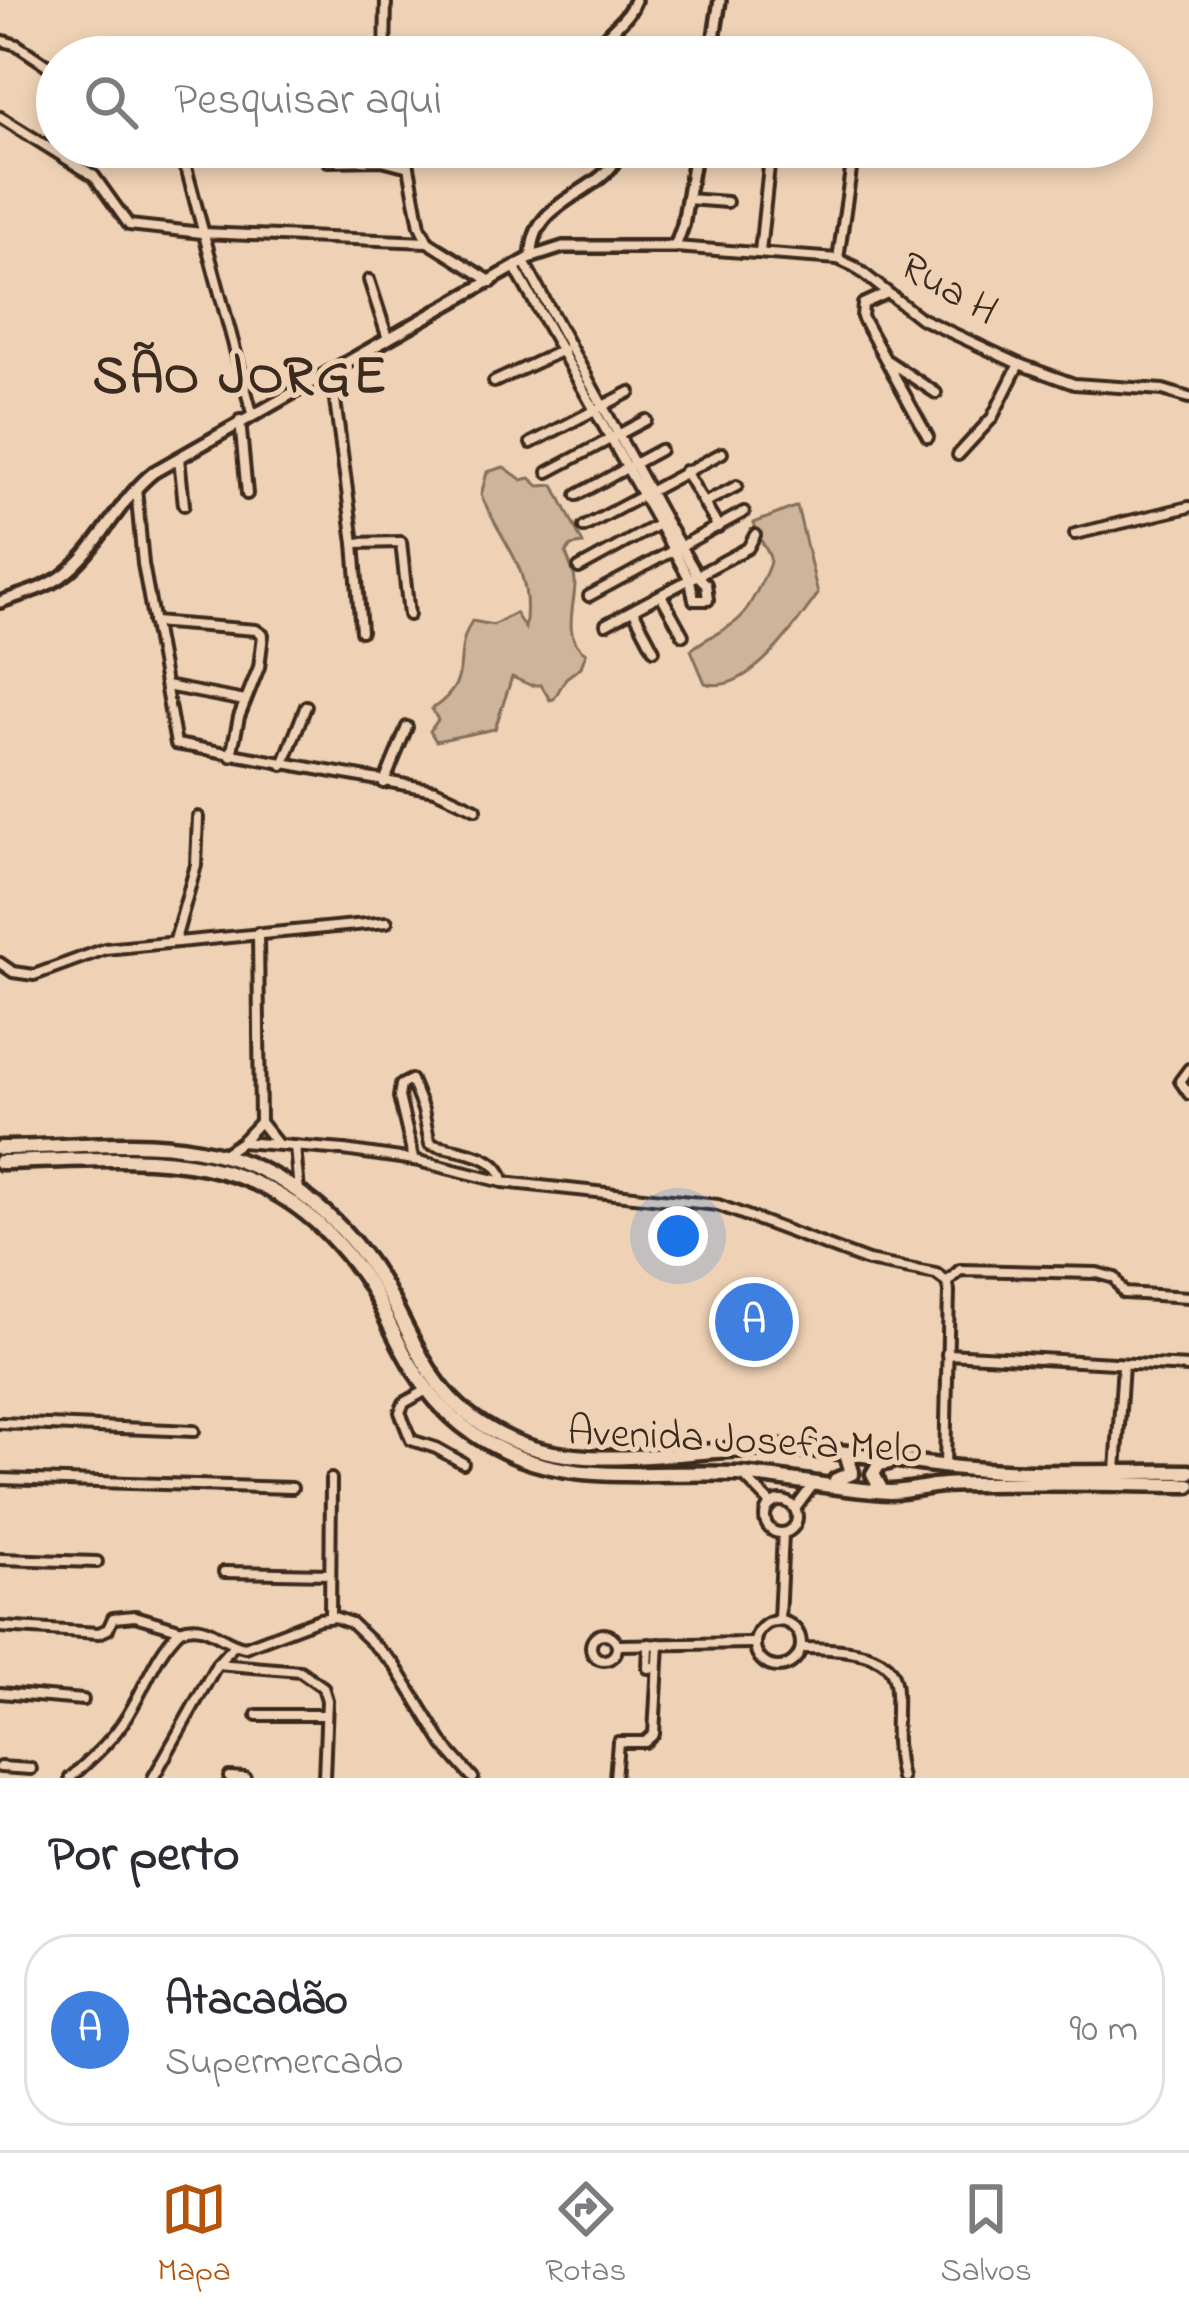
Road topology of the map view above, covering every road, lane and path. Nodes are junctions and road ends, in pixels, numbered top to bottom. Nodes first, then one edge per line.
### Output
1 (386, 0) edge
2 (635, 0) edge
3 (720, 0) edge
4 (385, 36) edge
5 (603, 36) edge
6 (714, 36) edge
7 (0, 40) edge
8 (36, 58) edge
9 (0, 116) edge
10 (36, 139) edge
11 (81, 168) edge
12 (185, 168) edge
13 (410, 168) edge
14 (608, 168) edge
15 (692, 168) edge
16 (769, 168) edge
17 (851, 170) dead end
18 (687, 199) junction
19 (727, 202) dead end
20 (539, 231) junction
21 (202, 233) junction
22 (428, 242) junction
23 (675, 247) junction
24 (553, 249) junction
25 (760, 252) junction
26 (838, 259) junction
27 (526, 261) junction
28 (370, 280) dead end
29 (492, 282) junction
30 (886, 294) junction
31 (388, 339) junction
32 (563, 344) junction
33 (882, 356) junction
34 (1019, 364) junction
35 (331, 370) junction
36 (494, 382) dead end
37 (630, 392) dead end
38 (936, 393) dead end
39 (1189, 398) edge
40 (599, 408) junction
41 (252, 413) junction
42 (240, 420) junction
43 (646, 421) dead end
44 (615, 436) junction
45 (928, 437) dead end
46 (531, 442) dead end
47 (660, 450) dead end
48 (722, 452) dead end
49 (958, 455) dead end
50 (179, 458) junction
51 (631, 465) junction
52 (685, 471) junction
53 (548, 472) dead end
54 (737, 486) dead end
55 (136, 487) junction
56 (248, 494) dead end
57 (646, 494) junction
58 (577, 495) dead end
59 (704, 503) junction
60 (184, 505) dead end
61 (1189, 507) edge
62 (744, 512) dead end
63 (662, 522) junction
64 (584, 527) dead end
65 (718, 527) junction
66 (1076, 534) dead end
67 (755, 535) dead end
68 (354, 543) junction
69 (677, 550) junction
70 (579, 568) dead end
71 (693, 578) junction
72 (661, 595) junction
73 (589, 596) dead end
74 (0, 602) edge
75 (633, 610) junction
76 (409, 616) dead end
77 (153, 622) junction
78 (606, 623) dead end
79 (361, 631) dead end
80 (683, 635) dead end
81 (654, 650) dead end
82 (166, 686) junction
83 (244, 701) junction
84 (306, 706) dead end
85 (407, 727) dead end
86 (231, 755) junction
87 (283, 765) junction
88 (384, 783) junction
89 (476, 809) dead end
90 (198, 817) dead end
91 (388, 922) dead end
92 (258, 933) junction
93 (176, 940) junction
94 (0, 962) edge
95 (1189, 1069) edge
96 (1189, 1094) edge
97 (260, 1122) junction
98 (241, 1142) junction
99 (278, 1144) junction
100 (295, 1146) junction
101 (0, 1148) edge
102 (222, 1155) junction
103 (414, 1160) junction
104 (0, 1162) edge
105 (503, 1182) junction
106 (300, 1193) junction
107 (946, 1282) junction
108 (1189, 1297) edge
109 (947, 1354) junction
110 (1123, 1364) junction
111 (1189, 1367) edge
112 (425, 1391) junction
113 (0, 1423) edge
114 (194, 1431) dead end
115 (846, 1453) junction
116 (914, 1462) junction
117 (463, 1463) dead end
118 (945, 1466) junction
119 (1116, 1471) junction
120 (1189, 1472) edge
121 (743, 1475) junction
122 (783, 1478) junction
123 (0, 1479) edge
124 (331, 1479) dead end
125 (817, 1482) junction
126 (1189, 1486) edge
127 (292, 1488) dead end
128 (882, 1491) junction
129 (783, 1504) junction
130 (783, 1533) junction
131 (0, 1559) edge
132 (97, 1562) dead end
133 (224, 1572) dead end
134 (329, 1574) junction
135 (329, 1617) junction
136 (779, 1621) junction
137 (0, 1627) edge
138 (180, 1630) junction
139 (754, 1642) junction
140 (654, 1644) junction
141 (234, 1645) junction
142 (617, 1645) dead end
143 (801, 1648) junction
144 (217, 1664) junction
145 (0, 1693) edge
146 (83, 1700) dead end
147 (256, 1715) dead end
148 (326, 1715) junction
149 (0, 1766) edge
150 (31, 1768) dead end
151 (229, 1777) edge
152 (70, 1778) edge
153 (153, 1778) edge
154 (244, 1778) edge
155 (324, 1778) edge
156 (473, 1778) edge
157 (615, 1778) edge
158 (901, 1778) edge

1 - 4 street
2 - 5 street
3 - 6 street
7 - 8 street
9 - 10 street
11 - 21 street
12 - 21 street
13 - 22 street
14 - 20 street
15 - 18 street
16 - 25 street
17 - 26 street
18 - 19 street
18 - 23 street
20 - 24 street
20 - 27 street
20 - 27 street
21 - 22 street
21 - 41 street
22 - 29 street
23 - 24 street
23 - 25 street, Rua H
24 - 27 street
25 - 26 street, Rua H
26 - 30 street, Rua H
27 - 29 street
27 - 32 street
28 - 31 street
29 - 31 street
30 - 33 street
30 - 34 street, Rua H
31 - 35 street
32 - 36 street
32 - 40 street
33 - 38 street
33 - 45 street
34 - 39 street, Rua H
34 - 49 street
35 - 41 street
35 - 68 street
37 - 40 street
40 - 44 street
40 - 46 street
41 - 42 street
42 - 50 street
42 - 56 street
43 - 44 street
44 - 51 street
44 - 53 street
47 - 51 street
48 - 52 street
50 - 55 street
50 - 60 street
51 - 57 street
51 - 58 street
52 - 57 street
52 - 59 street
54 - 59 street
55 - 74 street
55 - 77 street
57 - 63 street
57 - 64 street
59 - 65 street
61 - 66 street
62 - 65 street
63 - 69 street
63 - 70 street
65 - 69 street
67 - 71 street
68 - 76 street
68 - 79 street
69 - 71 street
69 - 73 street
71 - 72 street
72 - 75 street
72 - 80 street
75 - 78 street
75 - 81 street
77 - 82 street
77 - 83 street
82 - 83 street
82 - 86 street
83 - 86 street
84 - 87 street
85 - 88 street
86 - 87 street
87 - 88 street
88 - 89 street
90 - 93 street
91 - 92 street
92 - 93 street
92 - 97 street
93 - 94 street
95 - 96 street
97 - 98 street
97 - 99 street
98 - 99 street
98 - 102 street
99 - 100 street
100 - 103 street
100 - 106 street
101 - 102 main road, Avenida Josefa Melo
102 - 106 main road, Avenida Josefa Melo
103 - 105 street
103 - 105 street
104 - 112 main road, Avenida Josefa Melo
105 - 107 street
106 - 115 main road, Avenida Josefa Melo
107 - 108 street
107 - 109 street
109 - 110 street
109 - 118 street
110 - 111 street
110 - 119 street
112 - 117 street
112 - 121 main road, Avenida Josefa Melo
113 - 114 street
115 - 116 main road, Avenida Josefa Melo
115 - 125 main road
116 - 118 main road, Avenida Josefa Melo
116 - 128 main road
118 - 119 main road, Avenida Josefa Melo
119 - 120 main road, Avenida Josefa Melo
121 - 122 main road, Avenida Josefa Melo
121 - 129 street
122 - 125 main road, Avenida Josefa Melo
122 - 129 street
123 - 127 street
124 - 134 street
125 - 128 main road, Avenida Josefa Melo
125 - 129 street
126 - 128 main road, Avenida Josefa Melo
129 - 130 street
129 - 130 street
130 - 136 street
131 - 132 street
133 - 134 street
134 - 135 street
135 - 141 street
135 - 156 street
136 - 139 street
136 - 143 street
137 - 138 street
138 - 141 street
138 - 152 street
139 - 140 street
139 - 143 street
140 - 142 street
140 - 157 street
141 - 144 street
143 - 158 street
144 - 148 street
144 - 153 street
145 - 146 street
147 - 148 street
148 - 155 street
149 - 150 street
151 - 154 street

